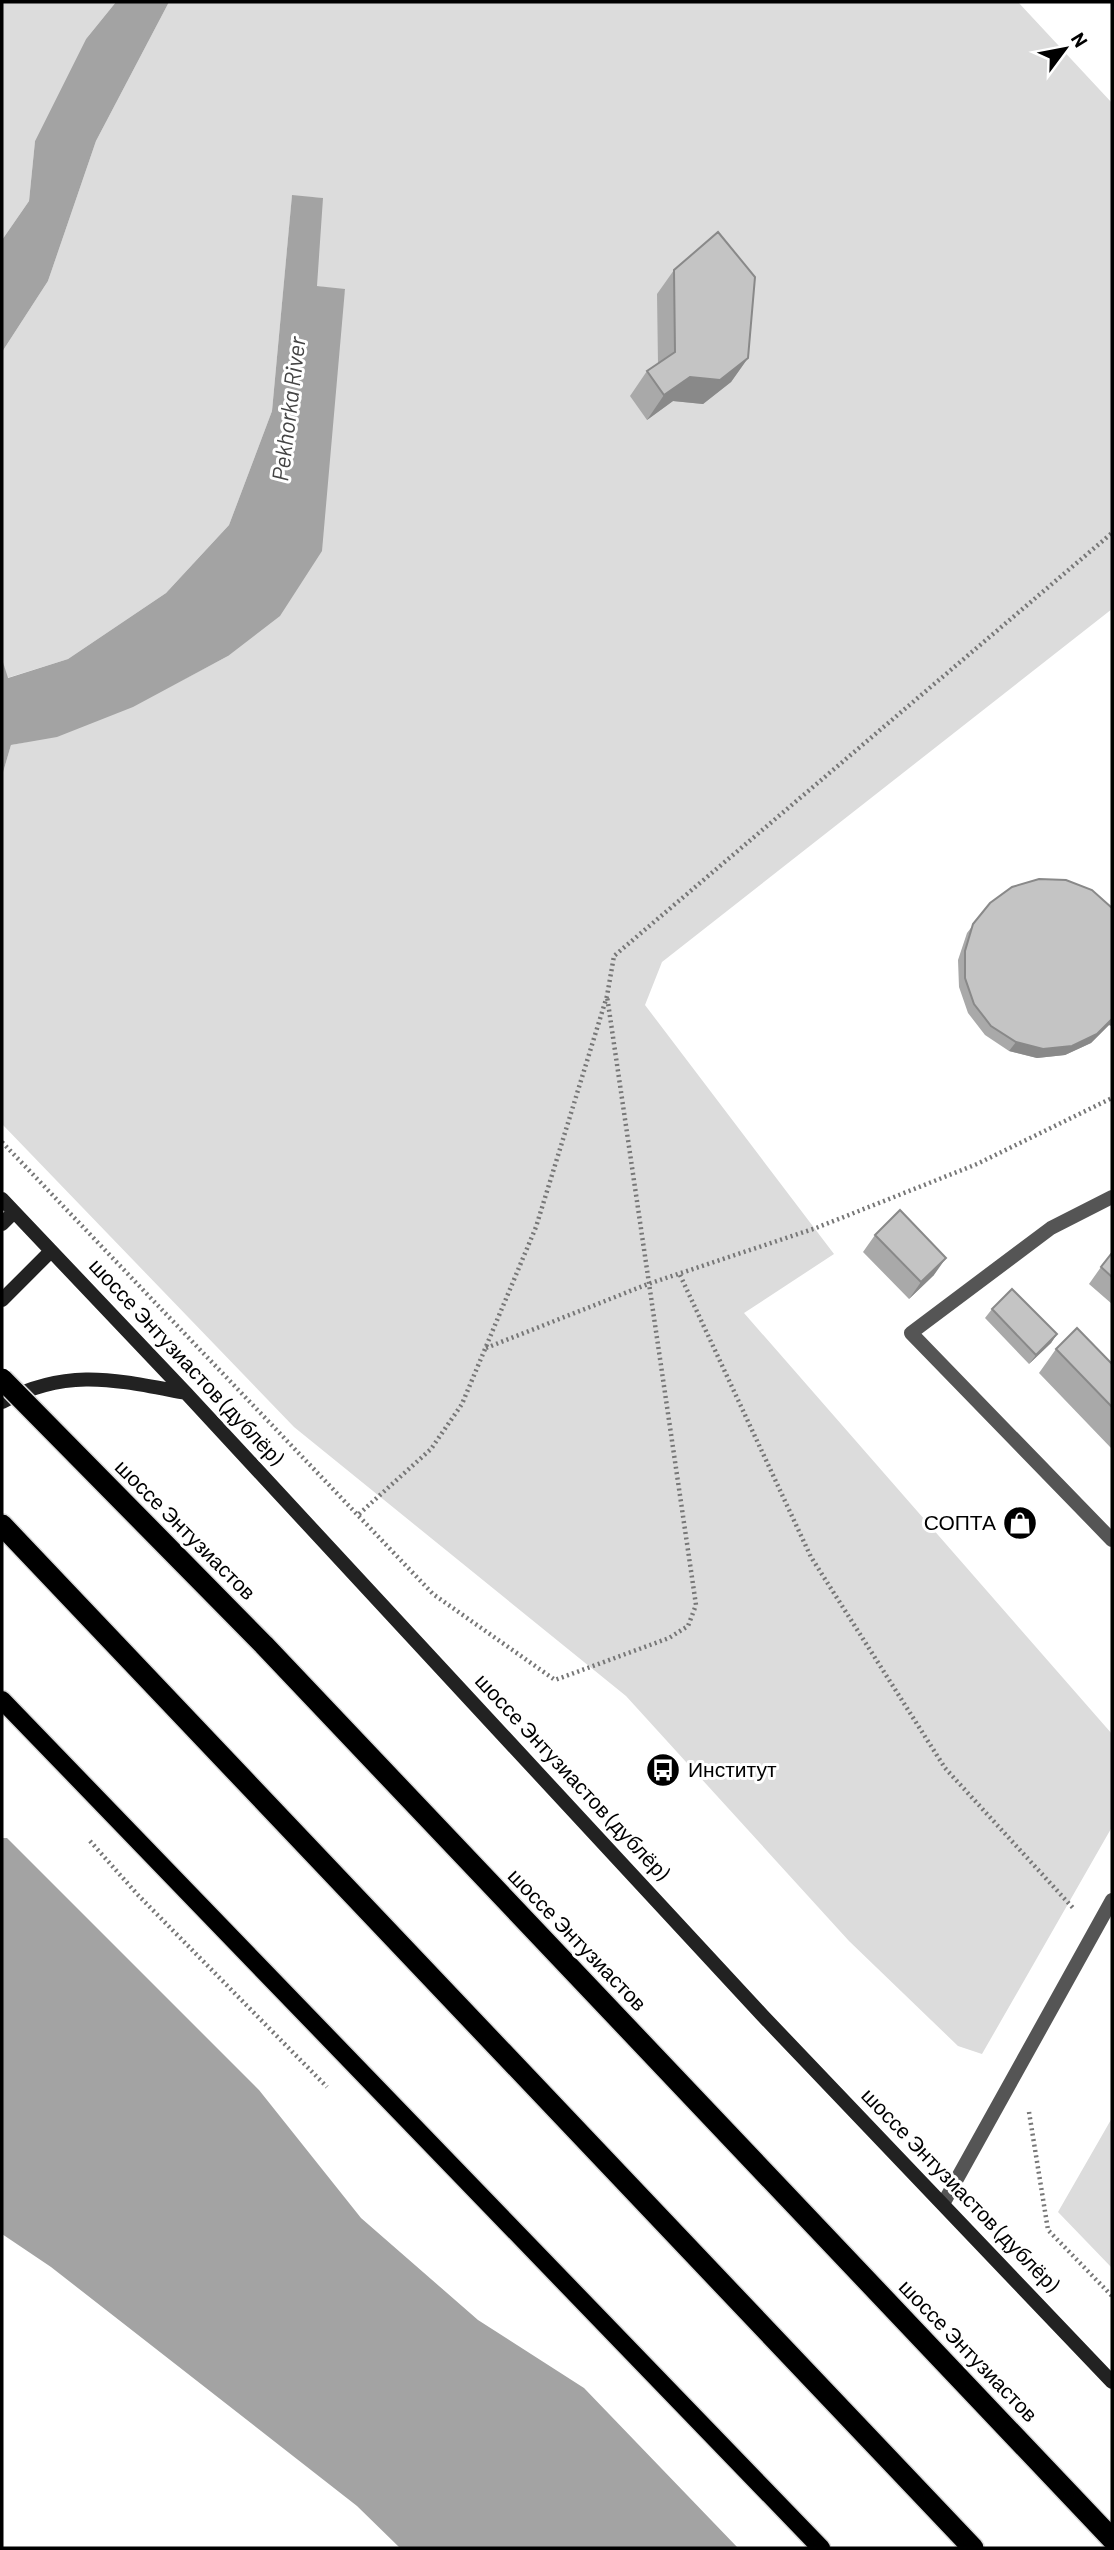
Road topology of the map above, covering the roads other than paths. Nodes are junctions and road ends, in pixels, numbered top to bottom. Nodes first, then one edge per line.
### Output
1 (1112, 1197) edge
2 (2, 1199) edge
3 (14, 1212) junction
4 (2, 1224) edge
5 (51, 1251) junction
6 (2, 1300) edge
7 (2, 1379) edge
8 (186, 1393) junction
9 (2, 1402) edge
10 (2, 1525) edge
11 (1112, 1540) edge
12 (2, 1700) edge
13 (1112, 1900) edge
14 (943, 2204) junction
15 (1112, 2382) edge
16 (1112, 2539) edge
17 (821, 2548) edge
18 (973, 2548) edge

1 - 11 lane
2 - 3 main road, шоссе Энтузиастов (дублёр)
3 - 4 main road
3 - 5 main road, шоссе Энтузиастов (дублёр)
5 - 6 main road
5 - 8 main road, шоссе Энтузиастов (дублёр)
7 - 16 highway, шоссе Энтузиастов, bridge
8 - 9 main road
8 - 14 main road, шоссе Энтузиастов (дублёр)
10 - 18 highway
12 - 17 main road
13 - 14 lane
14 - 15 main road, шоссе Энтузиастов (дублёр)

